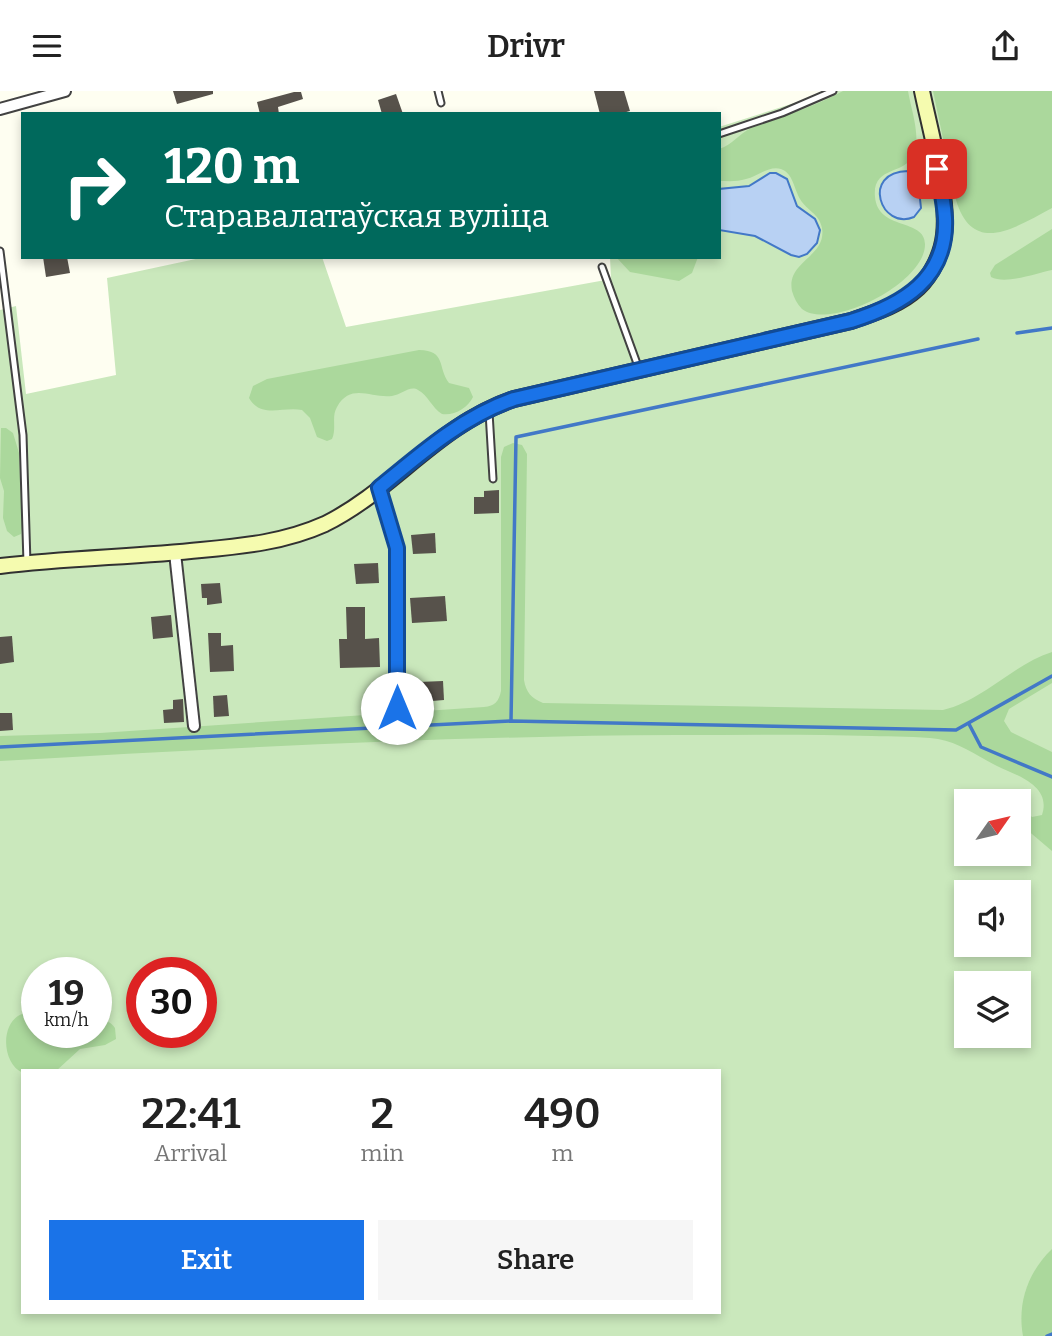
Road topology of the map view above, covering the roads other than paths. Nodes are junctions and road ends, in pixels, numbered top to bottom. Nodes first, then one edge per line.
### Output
1 (65, 91) edge
2 (438, 91) edge
3 (833, 91) edge
4 (922, 91) edge
5 (440, 103) dead end
6 (0, 109) edge
7 (721, 133) edge
8 (0, 251) edge
9 (602, 267) dead end
10 (640, 372) junction
11 (488, 408) junction
12 (493, 479) dead end
13 (379, 488) junction
14 (175, 553) junction
15 (27, 563) junction
16 (0, 566) edge
17 (397, 708) dead end
18 (194, 726) dead end

1 - 6 street
2 - 5 lane
3 - 7 lane
4 - 10 street
8 - 15 lane
9 - 10 lane
10 - 11 street
11 - 12 lane
11 - 13 street
13 - 14 street
13 - 17 street
14 - 15 street
14 - 18 street
15 - 16 street

